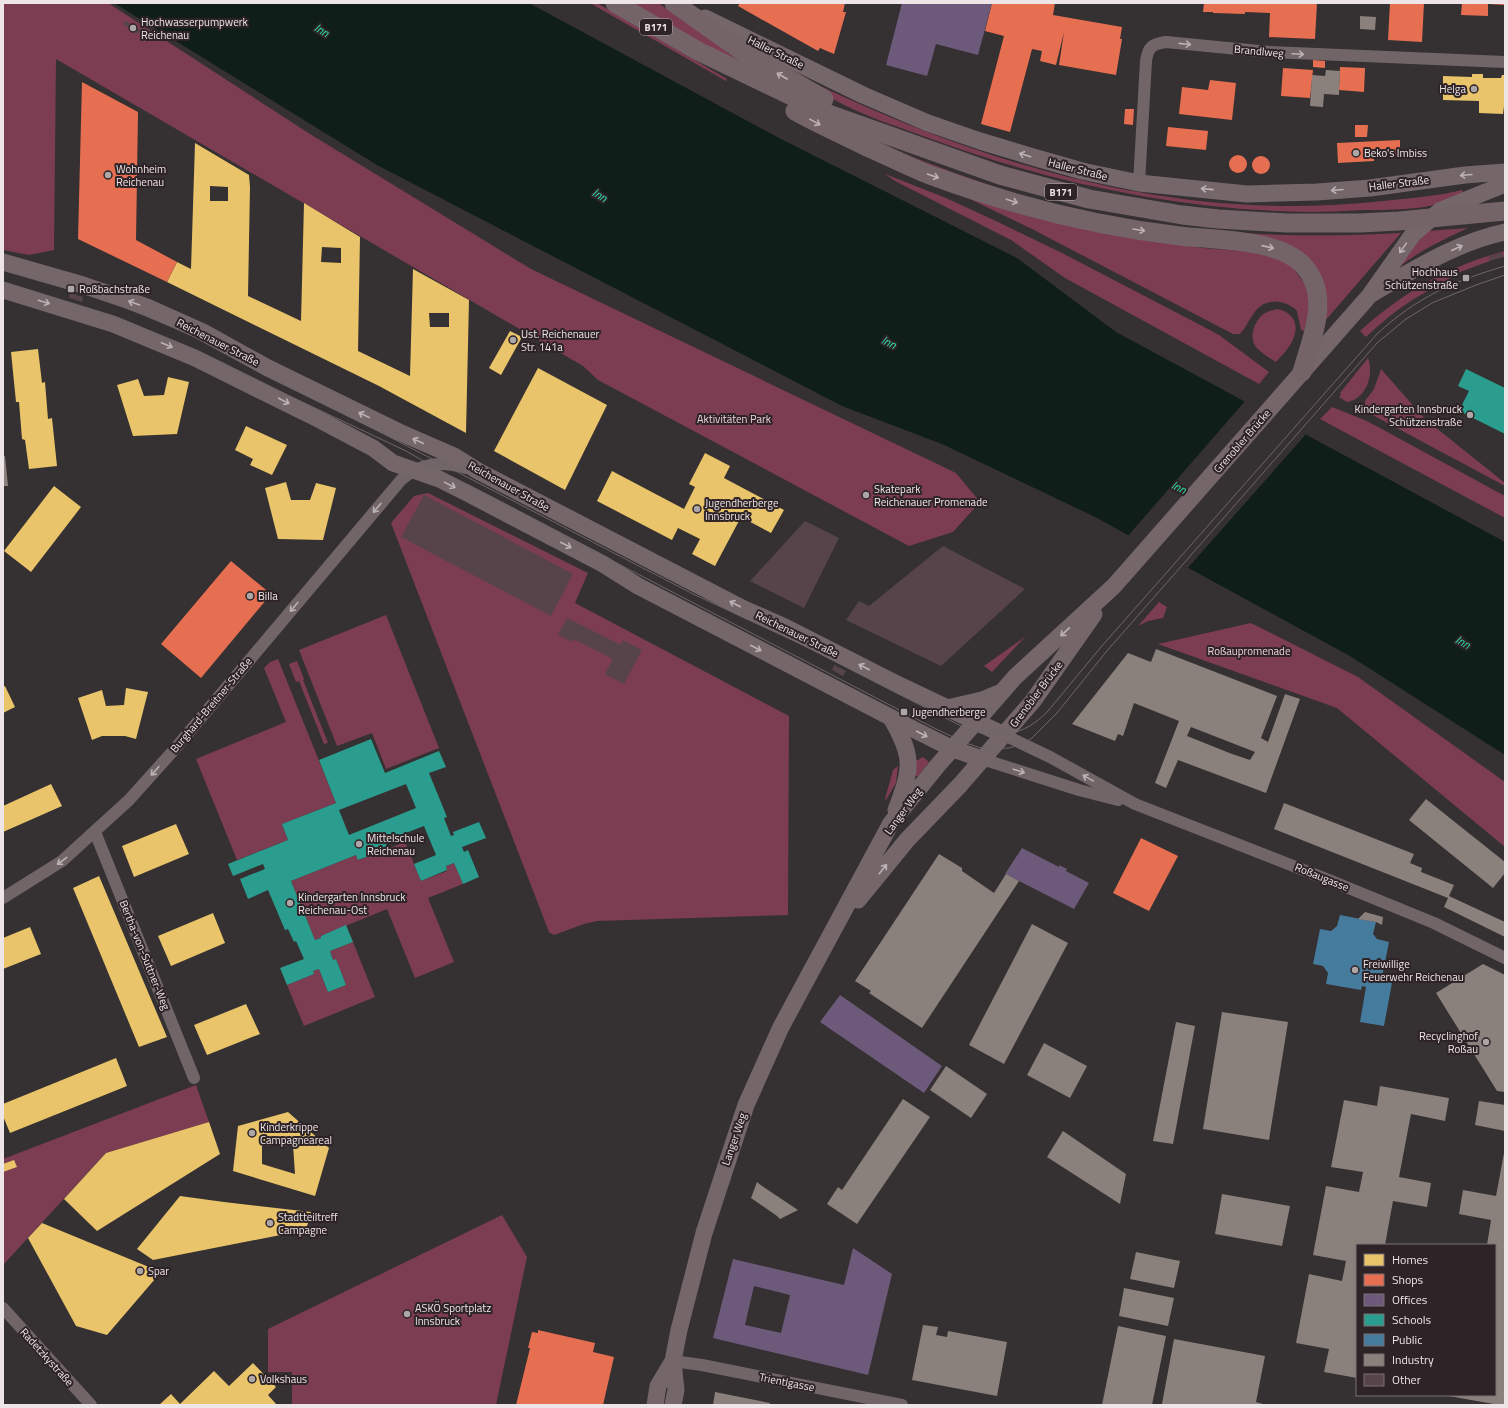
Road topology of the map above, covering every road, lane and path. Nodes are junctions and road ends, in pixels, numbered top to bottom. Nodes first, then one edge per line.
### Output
1 (615, 3) edge
2 (677, 5) edge
3 (698, 51) junction
4 (1505, 62) edge
5 (904, 141) junction
6 (1505, 172) edge
7 (1139, 183) junction
8 (1505, 184) edge
9 (1505, 211) edge
10 (1505, 232) edge
11 (3, 262) edge
12 (30, 270) junction
13 (4, 294) edge
14 (1370, 295) junction
15 (1302, 372) junction
16 (393, 463) junction
17 (414, 470) junction
18 (478, 471) junction
19 (396, 487) junction
20 (1114, 586) junction
21 (1004, 690) junction
22 (947, 708) junction
23 (891, 718) junction
24 (976, 722) junction
25 (1004, 735) junction
26 (953, 749) junction
27 (982, 759) junction
28 (1135, 804) junction
29 (891, 823) junction
30 (95, 832) junction
31 (3, 898) edge
32 (832, 932) junction
33 (1505, 958) edge
34 (194, 1078) dead end
35 (3, 1308) edge
36 (673, 1361) junction
37 (90, 1405) edge
38 (655, 1405) edge
39 (673, 1405) edge
40 (902, 1405) edge

1 - 3 main road, Haller Straße / B171
5 -> 2 main road, Haller Straße / B171
7 -> 2 main road, Haller Straße / B171
3 - 5 main road, Haller Straße / B171
3 -> 15 main road
7 -> 4 street, Brandlweg
5 - 9 main road, Haller Straße / B171
6 -> 7 main road, Haller Straße / B171
8 -> 14 main road, Grenobler Brücke
14 -> 10 main road, Grenobler Brücke
11 - 12 main road, Reichenauer Straße
12 - 13 main road
18 -> 12 main road, Reichenauer Straße
13 -> 16 main road
14 - 15 main road, Grenobler Brücke
15 - 20 main road, Grenobler Brücke
16 - 17 main road
16 - 19 street
17 - 18 street, Burghard-Breitner-Straße
17 - 19 street, Burghard-Breitner-Straße
17 -> 23 main road
22 -> 18 main road, Reichenauer Straße
19 -> 30 street, Burghard-Breitner-Straße
20 -> 21 main road, Grenobler Brücke
20 - 25 main road, Grenobler Brücke
21 - 22 main road
21 - 24 main road, Grenobler Brücke
22 - 24 main road, Reichenauer Straße
23 -> 26 main road
23 - 29 main road
24 - 25 main road, Reichenauer Straße
24 - 26 main road, Langer Weg
25 - 27 main road, Grenobler Brücke
28 -> 25 street, Roßaugasse
26 - 27 main road
26 - 29 main road, Langer Weg
27 -> 28 street, Roßaugasse
32 -> 27 main road, Langer Weg
28 - 33 street, Roßaugasse
29 - 32 main road, Langer Weg
30 -> 31 street, Burghard-Breitner-Straße
30 - 34 street, Bertha-von-Suttner-Weg
32 - 36 main road, Langer Weg
35 - 37 street, Radetzkystraße
36 - 38 main road, Langer Weg
36 - 39 main road, Langer Weg
36 - 40 street, Trientlgasse

